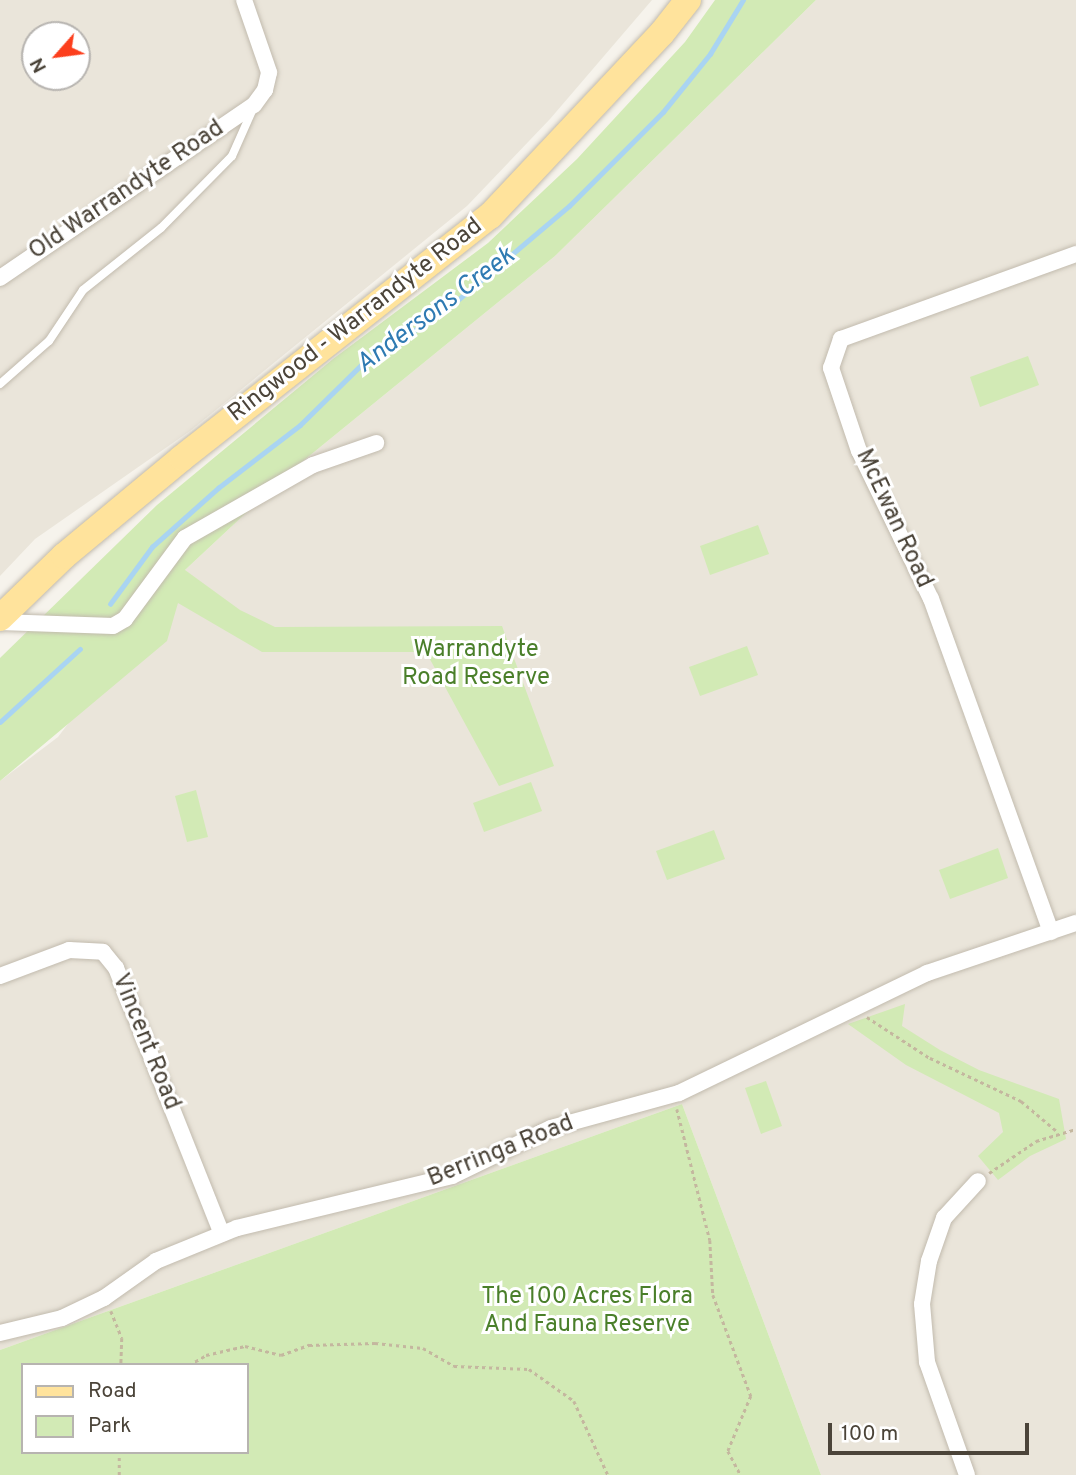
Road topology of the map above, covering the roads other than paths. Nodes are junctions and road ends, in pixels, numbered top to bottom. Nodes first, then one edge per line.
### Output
1 (244, 0) edge
2 (688, 0) edge
3 (254, 105) junction
4 (1076, 254) edge
5 (0, 278) edge
6 (0, 384) edge
7 (376, 443) dead end
8 (0, 620) edge
9 (1076, 923) edge
10 (1051, 932) junction
11 (0, 976) edge
12 (978, 1181) road end
13 (222, 1234) junction
14 (0, 1333) edge
15 (967, 1475) edge

1 - 3 street, Old Warrandyte Road
2 - 8 main road, Ringwood - Warrandyte Road
3 - 5 street, Old Warrandyte Road
3 - 6 lane, Old Warrandyte Road
4 - 10 street, McEwan Road
7 - 8 street, Ringwood - Warrandyte Road
9 - 10 street, Berringa Road
10 - 13 street, Berringa Road
11 - 13 street, Vincent Road
12 - 15 street
13 - 14 street, Berringa Road

